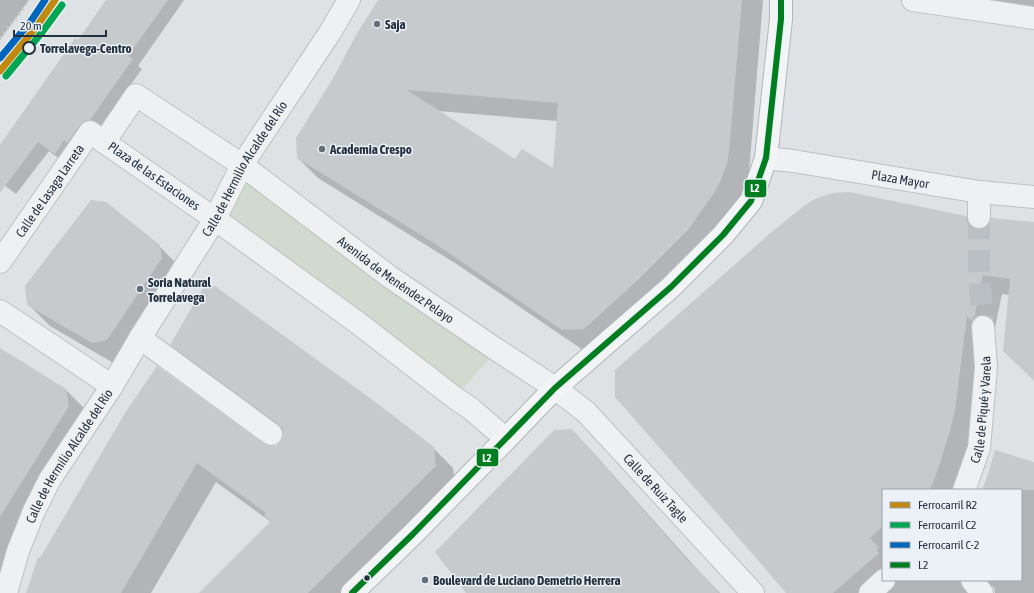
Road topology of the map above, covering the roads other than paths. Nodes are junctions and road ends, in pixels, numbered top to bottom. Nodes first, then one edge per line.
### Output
1 (349, 0) edge
2 (781, 0) edge
3 (913, 0) edge
4 (1034, 18) edge
5 (104, 142) junction
6 (766, 158) junction
7 (242, 165) junction
8 (979, 192) junction
9 (1034, 197) edge
10 (979, 217) tunnel mouth
11 (215, 219) junction
12 (0, 262) edge
13 (0, 311) edge
14 (983, 327) tunnel mouth
15 (140, 338) junction
16 (112, 386) junction
17 (555, 388) junction
18 (271, 434) dead end
19 (506, 439) junction
20 (964, 489) edge
21 (883, 581) edge
22 (973, 581) edge
23 (13, 588) edge
24 (352, 593) edge
25 (753, 593) edge
26 (870, 593) edge
27 (982, 593) edge

1 - 7 street, Calle de Hermilio Alcalde del Río
2 - 6 highway
3 - 4 street
5 - 7 street, Plaza de las Estaciones
5 - 11 street, Plaza de las Estaciones
5 - 12 street, Calle de Lasaga Larreta
6 - 8 street, Plaza Mayor
6 - 17 highway
7 - 11 street, Calle de Hermilio Alcalde del Río
7 - 17 street, Avenida de Menéndez Pelayo
8 - 9 street, Plaza Mayor
8 - 10 street
11 - 15 street, Calle de Hermilio Alcalde del Río
11 - 19 street
13 - 16 street
14 - 20 street, Calle de Piqué y Varela
15 - 16 street, Calle de Hermilio Alcalde del Río
15 - 18 street
16 - 23 street, Calle de Hermilio Alcalde del Río
17 - 19 highway
17 - 25 street, Calle de Ruiz Tagle
19 - 24 highway
21 - 26 street
22 - 27 street

